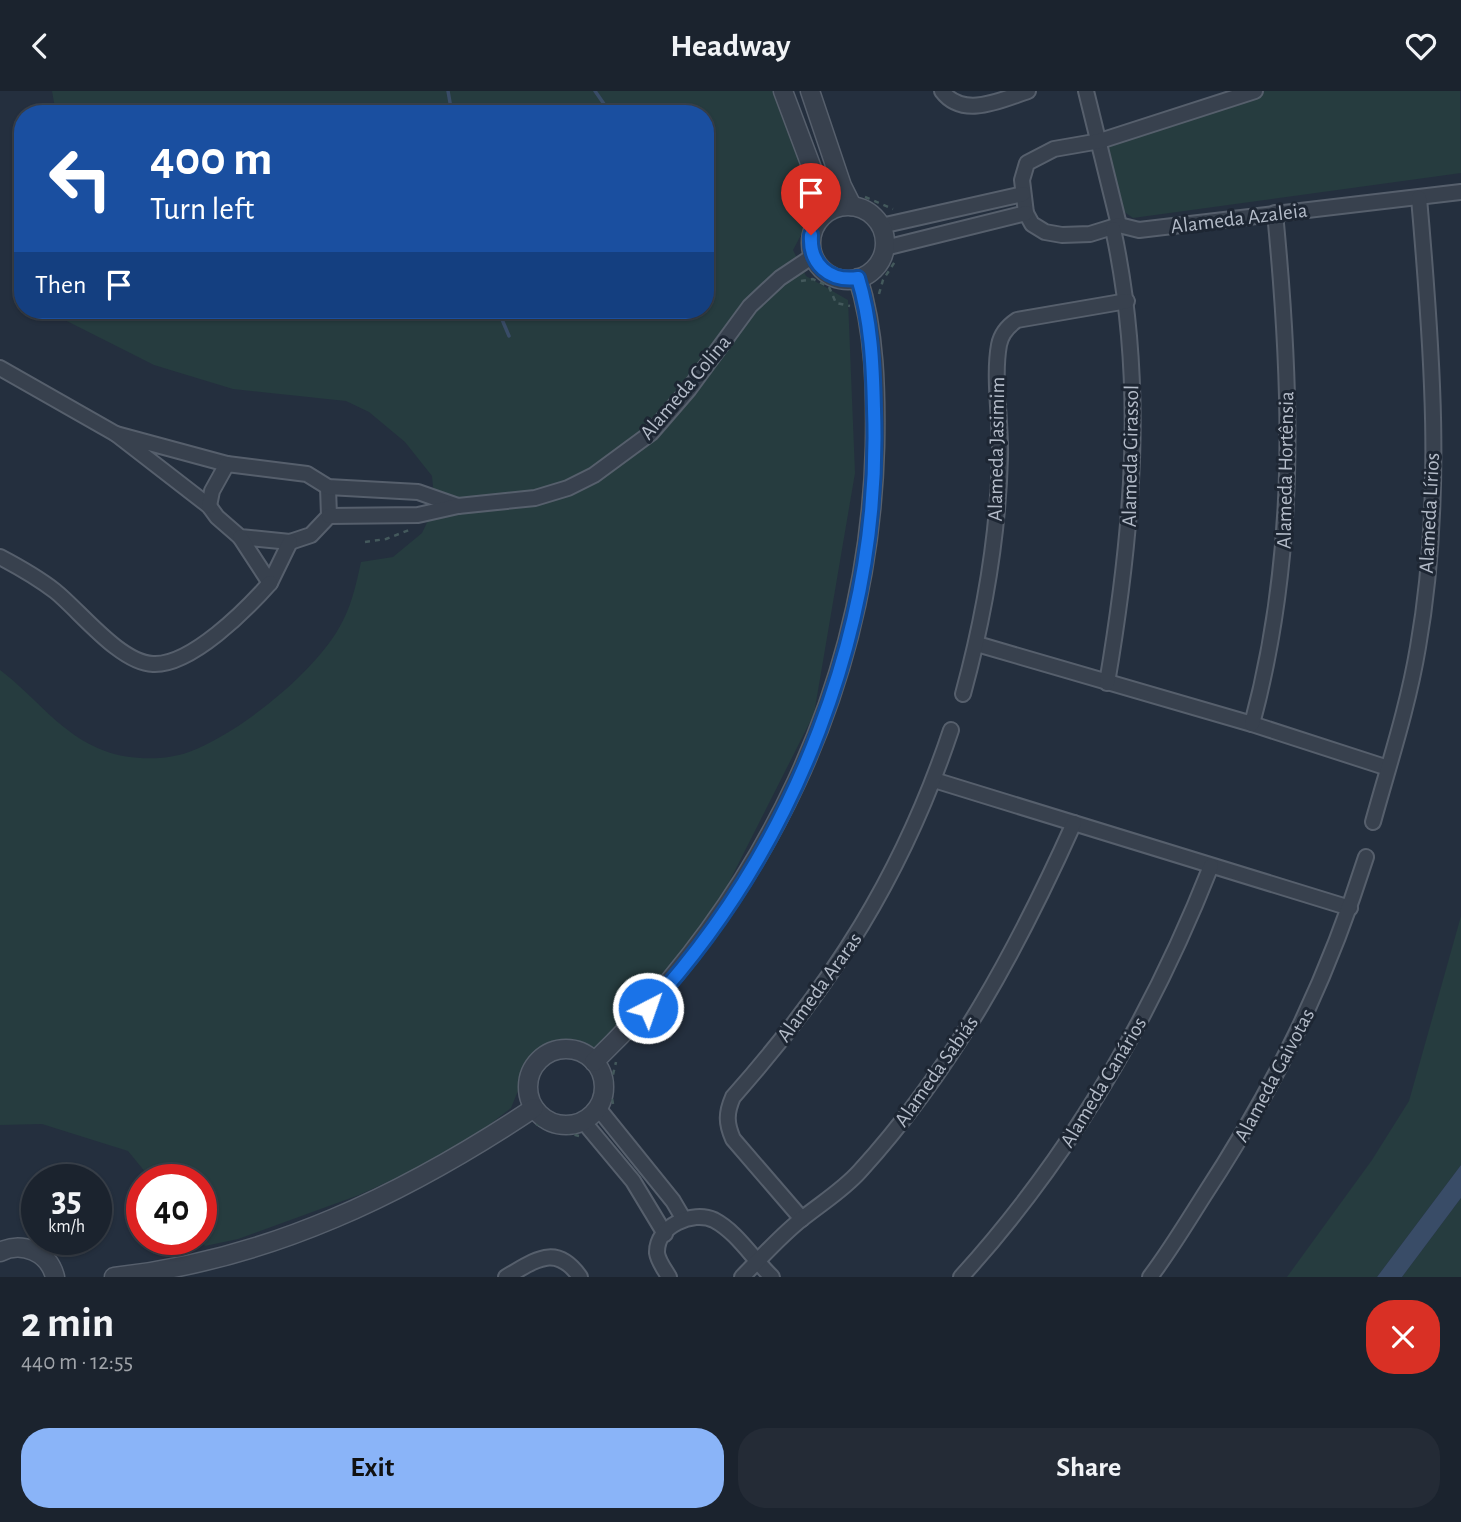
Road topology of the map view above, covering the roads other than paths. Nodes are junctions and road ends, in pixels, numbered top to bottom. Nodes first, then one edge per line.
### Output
1 (783, 91) edge
2 (810, 91) edge
3 (942, 91) edge
4 (1028, 91) edge
5 (1086, 91) edge
6 (1250, 92) edge
7 (1100, 141) junction
8 (1461, 191) edge
9 (1023, 194) junction
10 (1419, 198) junction
11 (852, 206) junction
12 (966, 207) junction
13 (828, 211) junction
14 (1026, 213) junction
15 (1275, 213) junction
16 (881, 226) junction
17 (971, 226) junction
18 (1116, 227) junction
19 (885, 248) junction
20 (813, 256) junction
21 (858, 278) junction
22 (1126, 301) junction
23 (0, 368) edge
24 (0, 377) edge
25 (24, 383) junction
26 (116, 434) junction
27 (227, 464) junction
28 (328, 487) junction
29 (402, 491) junction
30 (209, 506) junction
31 (458, 506) junction
32 (330, 516) junction
33 (402, 516) junction
34 (240, 537) junction
35 (290, 542) junction
36 (0, 557) edge
37 (270, 583) junction
38 (976, 645) junction
39 (1107, 683) junction
40 (963, 694) dead end
41 (1252, 724) junction
42 (951, 730) dead end
43 (1388, 768) junction
44 (934, 780) junction
45 (1373, 822) dead end
46 (1074, 823) junction
47 (1366, 857) dead end
48 (1211, 866) junction
49 (1350, 908) junction
50 (594, 1062) junction
51 (603, 1113) junction
52 (531, 1115) junction
53 (589, 1127) junction
54 (648, 1169) junction
55 (632, 1181) junction
56 (683, 1218) junction
57 (802, 1219) junction
58 (665, 1234) junction
59 (0, 1252) edge
60 (757, 1262) junction
61 (55, 1277) edge
62 (114, 1277) edge
63 (506, 1277) edge
64 (580, 1277) edge
65 (669, 1277) edge
66 (742, 1277) edge
67 (772, 1277) edge
68 (961, 1277) edge
69 (1150, 1277) edge

1 - 13 street
2 - 11 street
3 - 4 street
5 - 7 street, Alameda Girassol
6 - 7 street
7 - 9 street
7 - 18 street, Alameda Girassol
8 - 10 street, Alameda Azaleia
9 - 12 street
9 - 14 street
10 - 15 street, Alameda Azaleia
10 - 43 street, Alameda Lírios
11 - 13 street
11 - 16 street
12 - 16 street
12 - 17 street
13 - 20 street
14 - 17 street
14 - 18 street, Alameda Azaleia
15 - 18 street, Alameda Azaleia
15 - 41 street, Alameda Hortênsia
16 - 19 street
17 - 19 street
18 - 22 street, Alameda Girassol
19 - 21 street
20 - 21 street
20 - 31 street, Alameda Colina
21 - 50 street
22 - 38 street, Alameda Jasimim
22 - 39 street, Alameda Girassol
23 - 25 street
24 - 25 street
25 - 26 street
26 - 27 street
26 - 30 street
27 - 28 street
27 - 30 street
28 - 29 street
28 - 32 street
29 - 31 street
29 - 33 street
30 - 34 street
31 - 33 street, Alameda Colina
32 - 33 street, Alameda Colina
32 - 35 street
34 - 35 street
34 - 37 street
35 - 37 street
36 - 37 street
38 - 39 street
38 - 40 street, Alameda Jasimim
39 - 41 street
41 - 43 street
42 - 44 street, Alameda Araras
43 - 45 street, Alameda Lírios
44 - 46 street
44 - 57 street, Alameda Araras
46 - 48 street
46 - 57 street, Alameda Sabiás
47 - 49 street, Alameda Gaivotas
48 - 49 street
48 - 68 street, Alameda Canários
49 - 69 street, Alameda Gaivotas
50 - 51 street
50 - 52 street
51 - 53 street
51 - 54 street
52 - 53 street
52 - 62 street
53 - 55 street
54 - 55 street
54 - 56 street
55 - 58 street
56 - 58 street
56 - 60 street
57 - 60 street, Alameda Sabiás
58 - 65 street
59 - 61 street
60 - 66 street, Alameda Sabiás
60 - 67 street
63 - 64 street

